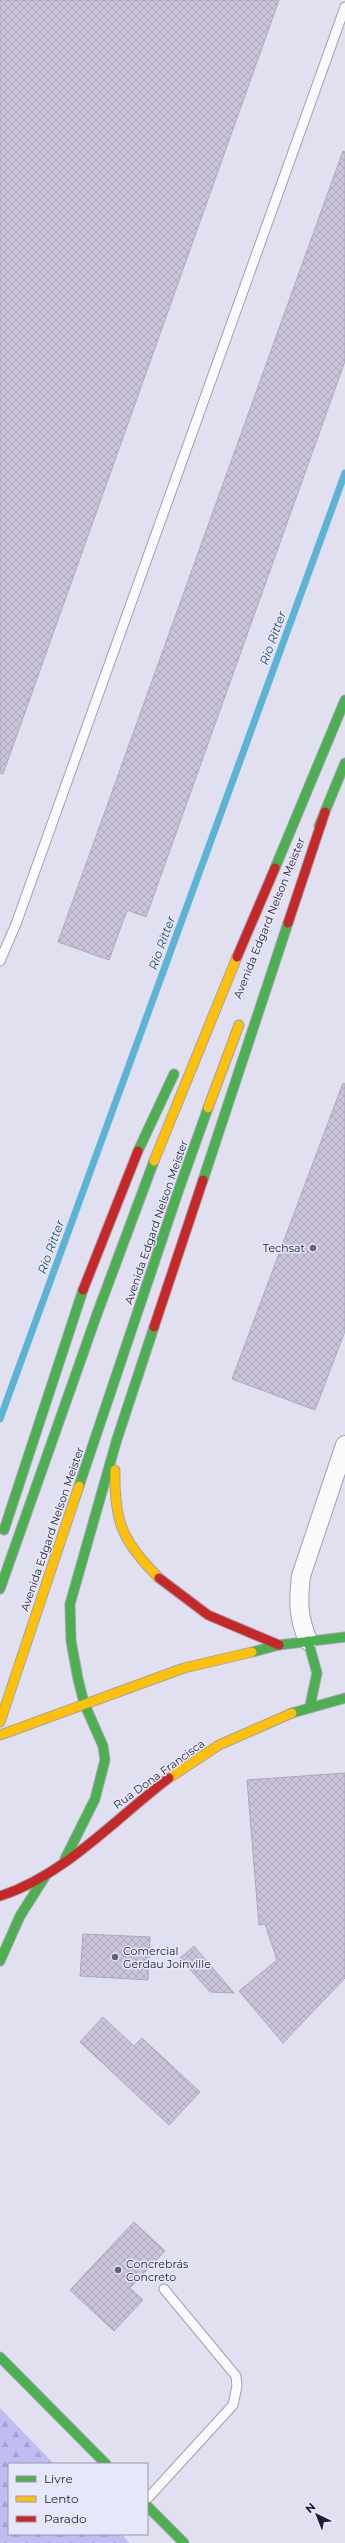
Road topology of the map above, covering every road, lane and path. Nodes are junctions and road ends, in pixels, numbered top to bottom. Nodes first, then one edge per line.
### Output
1 (345, 7) edge
2 (345, 700) edge
3 (345, 763) edge
4 (325, 812) junction
5 (240, 947) junction
6 (268, 952) dead end
7 (0, 961) edge
8 (242, 1018) dead end
9 (196, 1031) dead end
10 (178, 1066) dead end
11 (117, 1439) junction
12 (345, 1445) edge
13 (0, 1543) edge
14 (0, 1589) edge
15 (345, 1637) edge
16 (308, 1641) junction
17 (279, 1645) junction
18 (345, 1698) edge
19 (85, 1704) junction
20 (310, 1706) junction
21 (0, 1722) edge
22 (0, 1735) edge
23 (65, 1859) junction
24 (47, 1874) junction
25 (0, 1896) edge
26 (0, 1961) edge
27 (164, 2289) dead end
28 (0, 2357) edge
29 (105, 2463) edge
30 (148, 2499) edge
31 (148, 2507) edge
32 (184, 2543) edge

1 - 7 lane
2 - 5 main road, Avenida Edgard Nelson Meister
3 - 4 main road, Avenida Edgard Nelson Meister
4 - 6 main road, Avenida Edgard Nelson Meister
4 - 11 main road
5 - 9 main road
5 - 14 main road, Avenida Edgard Nelson Meister
8 - 21 main road, Avenida Edgard Nelson Meister
10 - 13 main road
11 - 17 main road
11 - 19 main road
12 - 16 street
15 - 16 main road
16 - 17 main road
16 - 20 main road
17 - 19 main road
18 - 20 main road, Rua Dona Francisca
19 - 22 main road
19 - 23 main road
20 - 23 main road, Rua Dona Francisca
23 - 24 main road, Rua Dona Francisca
24 - 25 main road, Rua Dona Francisca
24 - 26 main road
27 - 30 lane
28 - 29 main road
31 - 32 main road

